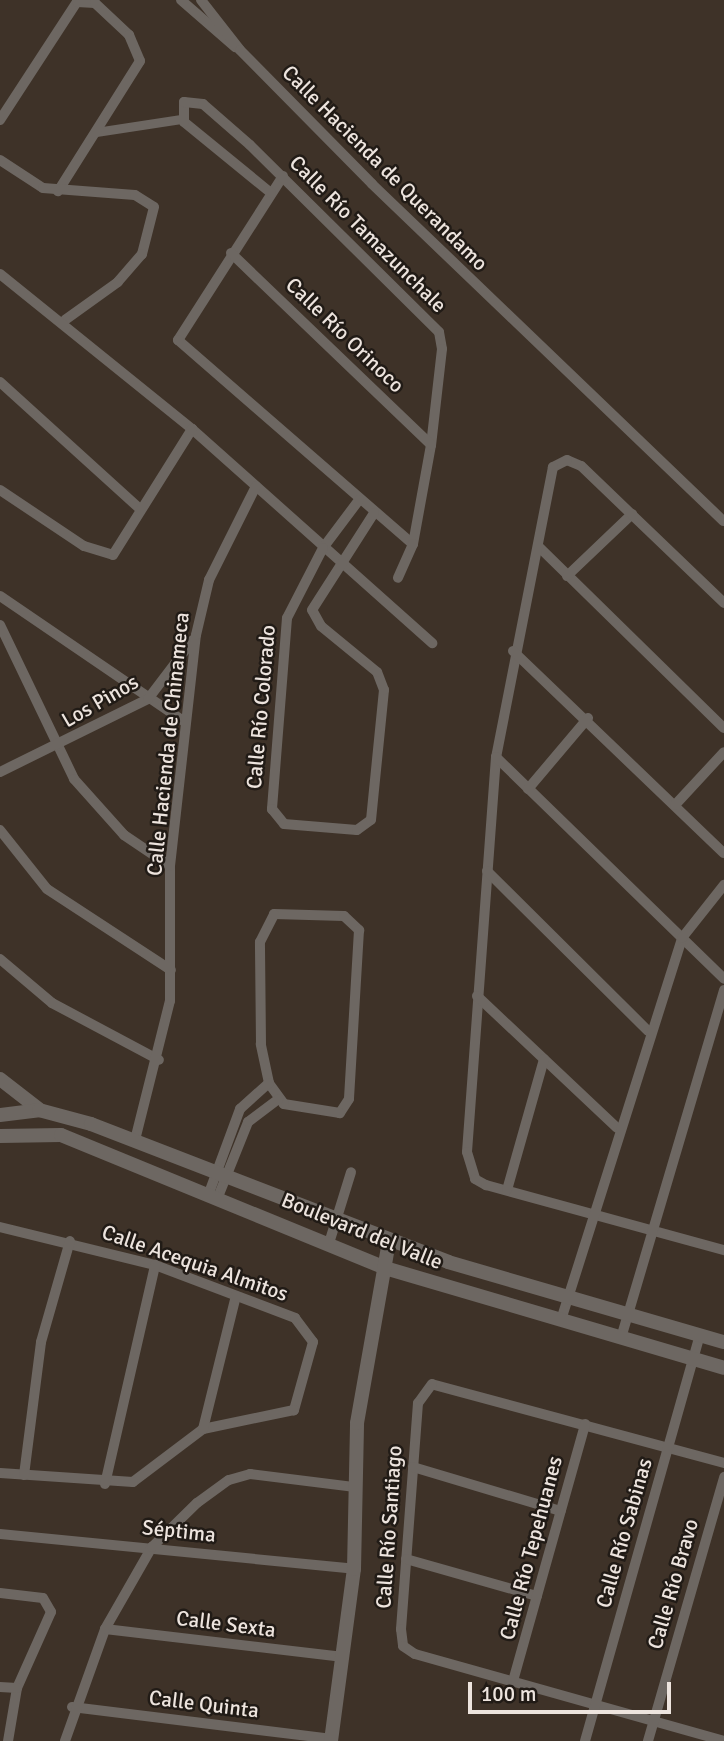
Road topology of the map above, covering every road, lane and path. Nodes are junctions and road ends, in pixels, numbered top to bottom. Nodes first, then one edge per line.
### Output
1 (181, 0) edge
2 (201, 0) edge
3 (77, 1) edge
4 (240, 50) junction
5 (181, 119) junction
6 (0, 120) edge
7 (96, 132) junction
8 (0, 160) edge
9 (284, 176) junction
10 (58, 191) junction
11 (271, 193) junction
12 (231, 253) junction
13 (0, 274) edge
14 (65, 320) junction
15 (0, 382) edge
16 (192, 429) junction
17 (432, 445) junction
18 (256, 486) junction
19 (0, 490) edge
20 (359, 500) junction
21 (141, 510) junction
22 (374, 513) junction
23 (632, 514) junction
24 (724, 521) edge
25 (413, 544) junction
26 (538, 546) junction
27 (323, 548) junction
28 (339, 564) junction
29 (567, 576) junction
30 (398, 579) dead end
31 (0, 596) edge
32 (724, 603) edge
33 (0, 625) edge
34 (196, 635) junction
35 (432, 643) dead end
36 (513, 651) junction
37 (148, 699) junction
38 (588, 719) junction
39 (185, 722) junction
40 (724, 728) edge
41 (55, 748) junction
42 (724, 752) edge
43 (496, 757) junction
44 (0, 772) edge
45 (528, 789) junction
46 (675, 805) junction
47 (0, 830) edge
48 (724, 852) edge
49 (170, 866) junction
50 (487, 871) junction
51 (724, 885) edge
52 (682, 938) junction
53 (0, 959) edge
54 (172, 970) junction
55 (724, 979) edge
56 (724, 990) edge
57 (477, 996) junction
58 (648, 1031) junction
59 (544, 1059) junction
60 (159, 1060) junction
61 (0, 1079) edge
62 (269, 1083) junction
63 (278, 1099) junction
64 (39, 1110) junction
65 (2, 1112) edge
66 (617, 1129) junction
67 (30, 1133) junction
68 (61, 1135) junction
69 (0, 1136) edge
70 (135, 1140) junction
71 (222, 1171) junction
72 (351, 1172) dead end
73 (507, 1190) junction
74 (213, 1195) junction
75 (592, 1212) junction
76 (337, 1218) junction
77 (0, 1227) edge
78 (654, 1230) junction
79 (330, 1240) junction
80 (70, 1241) junction
81 (389, 1241) junction
82 (724, 1250) edge
83 (155, 1265) junction
84 (385, 1268) junction
85 (236, 1296) junction
86 (568, 1296) junction
87 (629, 1314) junction
88 (561, 1320) junction
89 (700, 1335) junction
90 (621, 1338) junction
91 (724, 1342) edge
92 (693, 1359) junction
93 (724, 1368) edge
94 (585, 1424) junction
95 (203, 1429) junction
96 (668, 1448) junction
97 (724, 1464) edge
98 (413, 1467) junction
99 (0, 1473) edge
100 (24, 1475) junction
101 (724, 1478) edge
102 (105, 1484) junction
103 (355, 1487) junction
104 (561, 1511) junction
105 (0, 1534) edge
106 (152, 1547) junction
107 (406, 1559) junction
108 (354, 1569) junction
109 (0, 1592) edge
110 (537, 1596) junction
111 (104, 1629) junction
112 (343, 1657) junction
113 (513, 1682) junction
114 (0, 1687) edge
115 (17, 1688) junction
116 (596, 1705) junction
117 (72, 1707) junction
118 (653, 1721) junction
119 (331, 1740) edge
120 (8, 1741) edge
121 (65, 1741) edge
122 (585, 1741) edge
123 (648, 1741) edge
124 (724, 1741) edge

1 - 4 street, Calle Hacienda de Querandamo
2 - 4 street, Calle Hacienda de Querandamo
3 - 6 street
3 - 7 street
4 - 24 street, Calle Hacienda de Querandamo
5 - 7 street, Calle Río Tamazunchale
5 - 9 street, Calle Río Tamazunchale
5 - 11 street, Calle Río Tamazunchale
7 - 10 street
8 - 10 street
9 - 11 street
9 - 17 street, Calle Río Tamazunchale
10 - 14 street
11 - 12 street
12 - 17 street, Calle Río Orinoco
12 - 20 street
13 - 14 street
14 - 16 street
15 - 21 street
16 - 18 street
16 - 21 street
17 - 25 street, Calle Río Tamazunchale
18 - 27 street
18 - 34 street, Calle Hacienda de Chinameca
19 - 21 street
20 - 22 street
20 - 27 street
22 - 25 street
22 - 28 street
23 - 26 street
23 - 29 street
23 - 32 street
25 - 30 street, Calle Río Tamazunchale
26 - 29 street
26 - 36 street
27 - 28 street
27 - 28 street, Calle Río Colorado
28 - 35 street
29 - 40 street
31 - 37 street
33 - 41 street
34 - 37 street, Los Pinos
34 - 39 street, Calle Hacienda de Chinameca
36 - 38 street
36 - 43 street
37 - 39 street
37 - 41 street, Los Pinos
38 - 45 street
38 - 46 street
39 - 49 street, Calle Hacienda de Chinameca
41 - 44 street, Los Pinos
41 - 49 street
42 - 46 street
43 - 45 street
43 - 50 street
45 - 52 street
46 - 48 street
47 - 54 street
49 - 54 street, Calle Hacienda de Chinameca
50 - 57 street
50 - 58 street
51 - 52 street
52 - 55 street
52 - 58 street
53 - 60 street
54 - 60 street, Calle Hacienda de Chinameca
56 - 78 street
57 - 59 street
57 - 73 street
58 - 66 street
59 - 66 street
59 - 73 street
60 - 70 street, Calle Hacienda de Chinameca
61 - 64 street
62 - 63 street
62 - 63 street
62 - 71 street
63 - 71 street
64 - 65 street
64 - 68 street
64 - 70 street, Boulevard del Valle
65 - 67 street
66 - 75 street
67 - 68 street, Boulevard del Valle
67 - 69 street, Boulevard del Valle
68 - 74 street, Boulevard del Valle
70 - 71 street, Boulevard del Valle
71 - 74 street
71 - 76 street, Boulevard del Valle
72 - 76 street
73 - 75 street
74 - 79 street, Boulevard del Valle
75 - 78 street
75 - 86 street
76 - 79 street
76 - 81 street, Boulevard del Valle
77 - 80 street, Calle Acequia Almitos
78 - 82 street
78 - 87 street
79 - 84 street, Boulevard del Valle
80 - 83 street, Calle Acequia Almitos
80 - 100 street
81 - 84 street
81 - 86 street, Boulevard del Valle
83 - 85 street, Calle Acequia Almitos
83 - 102 street
84 - 88 street, Boulevard del Valle
84 - 103 street
85 - 95 street
85 - 95 street, Calle Acequia Almitos
86 - 87 street, Boulevard del Valle
86 - 88 street
87 - 89 street, Boulevard del Valle
87 - 90 street
88 - 90 street, Boulevard del Valle
89 - 91 street, Boulevard del Valle
89 - 92 street, Calle Río Sabinas
90 - 92 street, Boulevard del Valle
92 - 93 street, Boulevard del Valle
92 - 96 street, Calle Río Sabinas
94 - 96 street, Calle Río Santiago
94 - 98 street, Calle Río Santiago
94 - 104 street, Calle Río Tepehuanes
95 - 102 street, Calle Acequia Almitos
96 - 97 street, Calle Río Santiago
96 - 116 street, Calle Río Sabinas
98 - 104 street
98 - 107 street, Calle Río Santiago
99 - 100 street, Calle Acequia Almitos
100 - 102 street, Calle Acequia Almitos
101 - 118 street, Calle Río Bravo
103 - 106 street
103 - 108 street
104 - 110 street, Calle Río Tepehuanes
105 - 106 street, Séptima
106 - 108 street, Séptima
106 - 111 street
107 - 110 street
107 - 113 street, Calle Río Santiago
108 - 112 street
109 - 115 street
110 - 113 street, Calle Río Tepehuanes
111 - 112 street, Calle Sexta
111 - 117 street
112 - 119 street
113 - 116 street, Calle Río Santiago
114 - 115 street
115 - 120 street
116 - 118 street, Calle Río Santiago
116 - 122 street, Calle Río Sabinas
117 - 119 street, Calle Quinta
117 - 121 street
118 - 123 street, Calle Río Bravo
118 - 124 street, Calle Río Santiago

